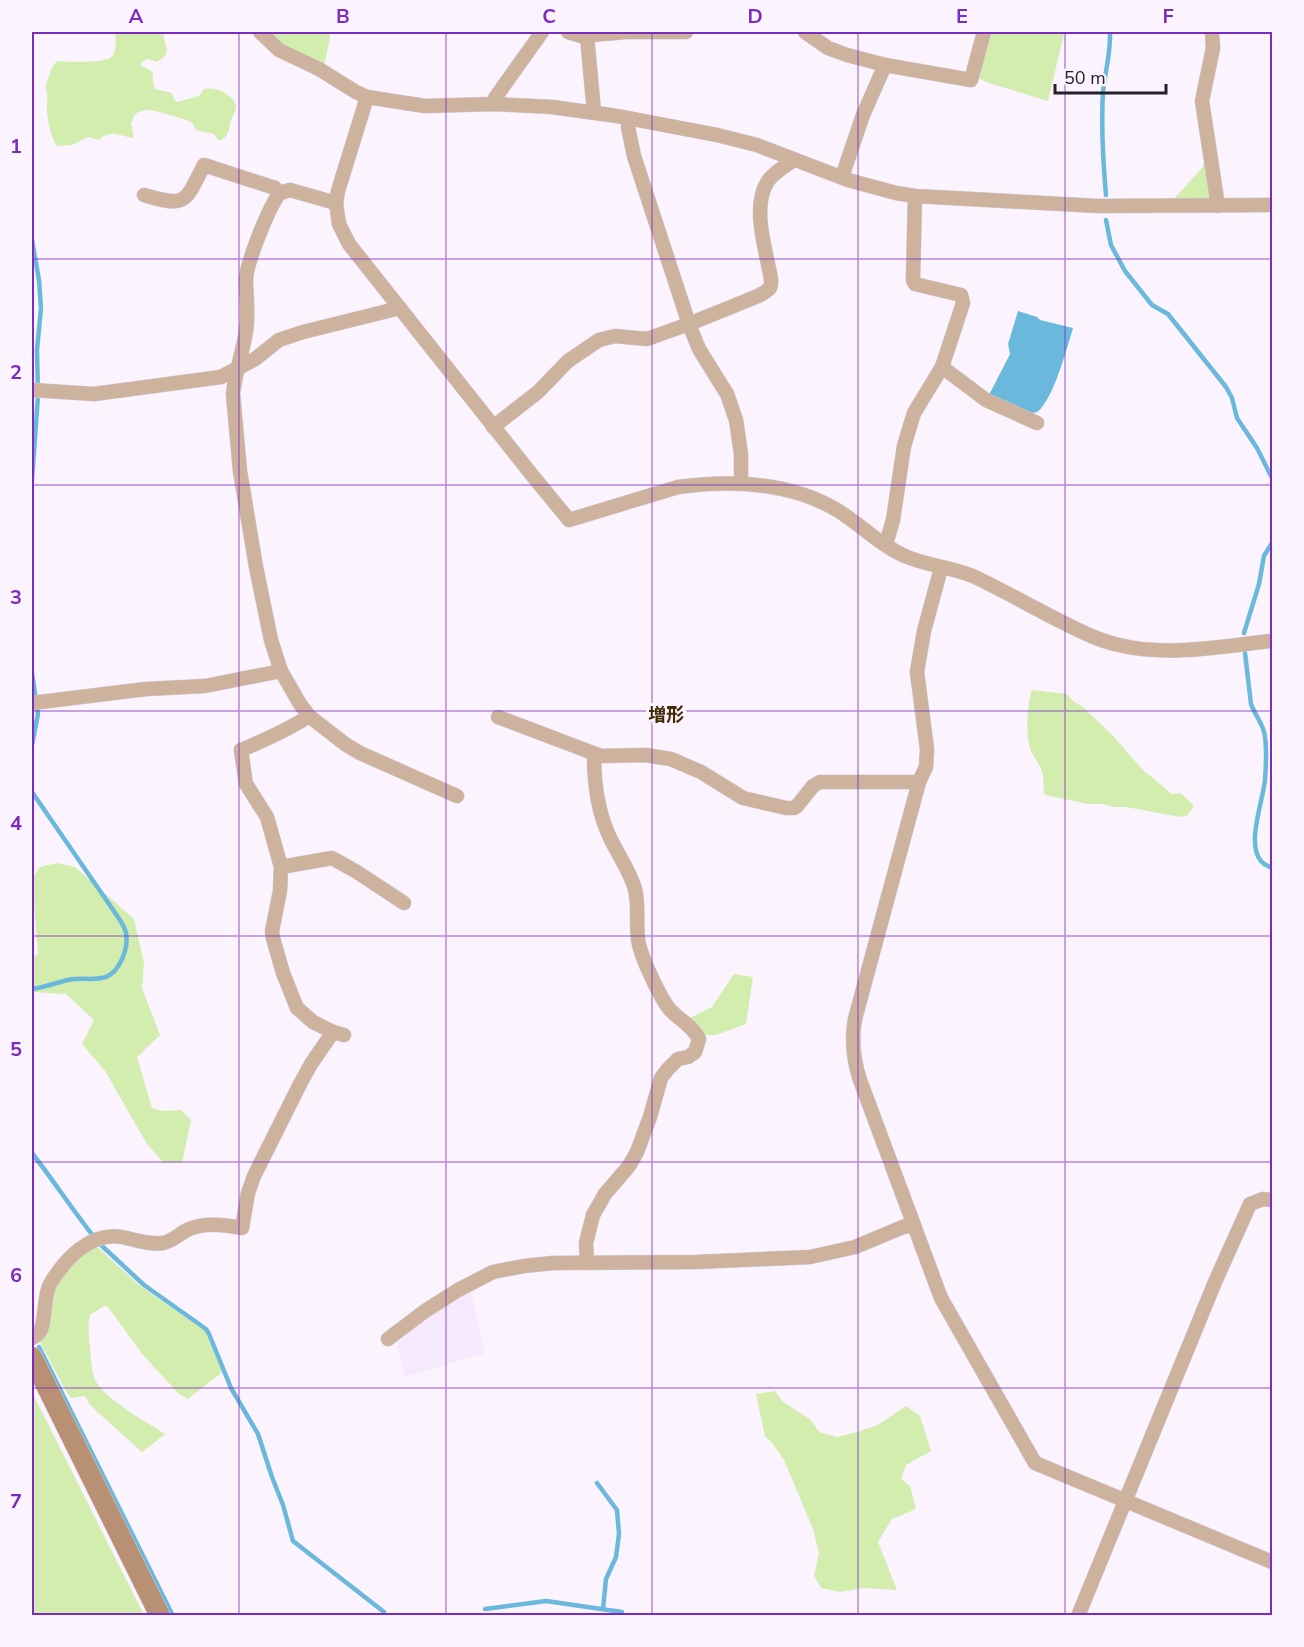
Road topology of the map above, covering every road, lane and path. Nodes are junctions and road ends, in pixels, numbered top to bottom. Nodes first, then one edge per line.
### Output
1 (260, 32) edge
2 (542, 32) edge
3 (568, 32) edge
4 (686, 32) edge
5 (805, 32) edge
6 (984, 32) edge
7 (1212, 32) edge
8 (587, 36) junction
9 (885, 65) junction
10 (367, 97) junction
11 (494, 104) junction
12 (594, 112) junction
13 (630, 118) junction
14 (794, 160) junction
15 (842, 177) junction
16 (280, 194) junction
17 (144, 195) dead end
18 (915, 196) junction
19 (336, 203) junction
20 (1272, 205) edge
21 (1218, 206) junction
22 (400, 308) junction
23 (689, 324) junction
24 (942, 367) junction
25 (237, 369) junction
26 (36, 391) edge
27 (1037, 423) dead end
28 (493, 427) junction
29 (741, 484) junction
30 (886, 544) junction
31 (941, 568) junction
32 (1272, 641) edge
33 (281, 670) junction
34 (36, 703) edge
35 (309, 716) junction
36 (498, 717) dead end
37 (594, 754) junction
38 (919, 782) junction
39 (457, 796) dead end
40 (281, 867) junction
41 (404, 903) dead end
42 (1272, 1200) edge
43 (914, 1225) junction
44 (587, 1263) junction
45 (32, 1338) edge
46 (388, 1339) dead end
47 (32, 1357) edge
48 (1124, 1501) junction
49 (1272, 1562) edge
50 (160, 1616) edge
51 (1078, 1616) edge

1 - 10 street
2 - 11 street
3 - 8 street
4 - 8 street
5 - 9 street
6 - 9 street
7 - 21 street
8 - 12 street
9 - 15 street
10 - 11 street
10 - 19 street
11 - 12 street
12 - 13 street
13 - 14 street
13 - 23 street
14 - 15 street
14 - 23 street
15 - 18 street
16 - 17 street
16 - 19 street
16 - 25 street
18 - 21 street
18 - 24 street
19 - 22 street
20 - 21 street
22 - 25 street
22 - 28 street
23 - 28 street
23 - 29 street
24 - 27 street
24 - 30 street
25 - 26 street
25 - 33 street
28 - 29 street
29 - 30 street
30 - 31 street
31 - 32 street
31 - 38 street
33 - 34 street
33 - 35 street
35 - 39 street
35 - 40 street
36 - 37 street
37 - 38 street
37 - 44 street
38 - 43 street
40 - 41 street
40 - 45 street
42 - 48 street
43 - 44 street
43 - 48 street
44 - 46 street
47 - 50 street
48 - 49 street
48 - 51 street

